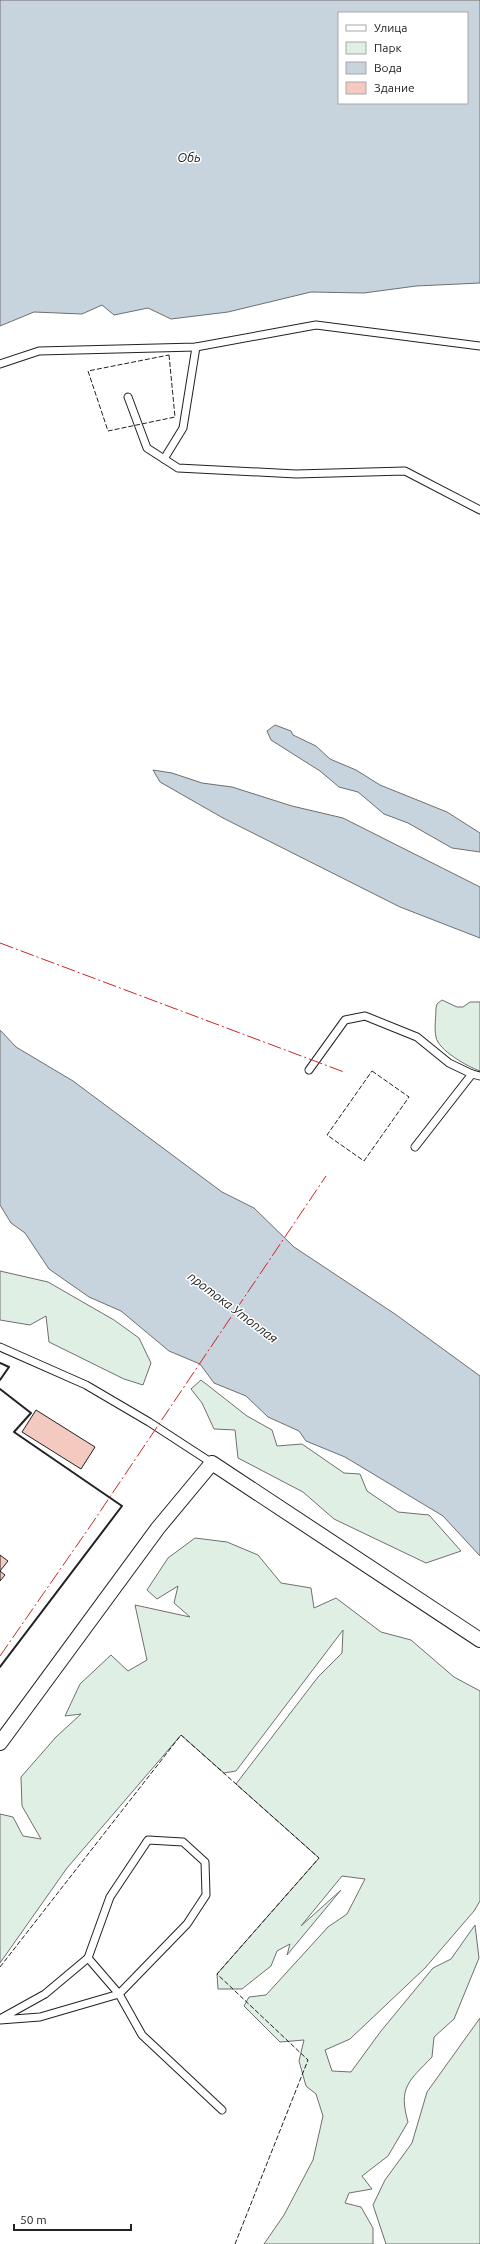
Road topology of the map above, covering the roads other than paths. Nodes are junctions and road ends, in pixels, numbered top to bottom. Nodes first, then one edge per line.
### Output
1 (480, 346) edge
2 (196, 347) junction
3 (0, 364) edge
4 (128, 397) dead end
5 (164, 459) junction
6 (480, 510) edge
7 (309, 1070) dead end
8 (472, 1074) junction
9 (480, 1076) edge
10 (415, 1146) dead end
11 (0, 1347) edge
12 (212, 1463) junction
13 (480, 1640) edge
14 (0, 1743) edge
15 (88, 1958) junction
16 (119, 1994) junction
17 (0, 2020) edge
18 (222, 2110) dead end

1 - 2 lane
2 - 3 lane
2 - 5 lane
4 - 5 lane
5 - 6 lane
7 - 8 lane
8 - 9 lane
8 - 10 lane
11 - 12 lane
12 - 13 street
12 - 14 street
15 - 16 lane
15 - 16 lane
15 - 17 lane
16 - 17 lane
16 - 18 lane

